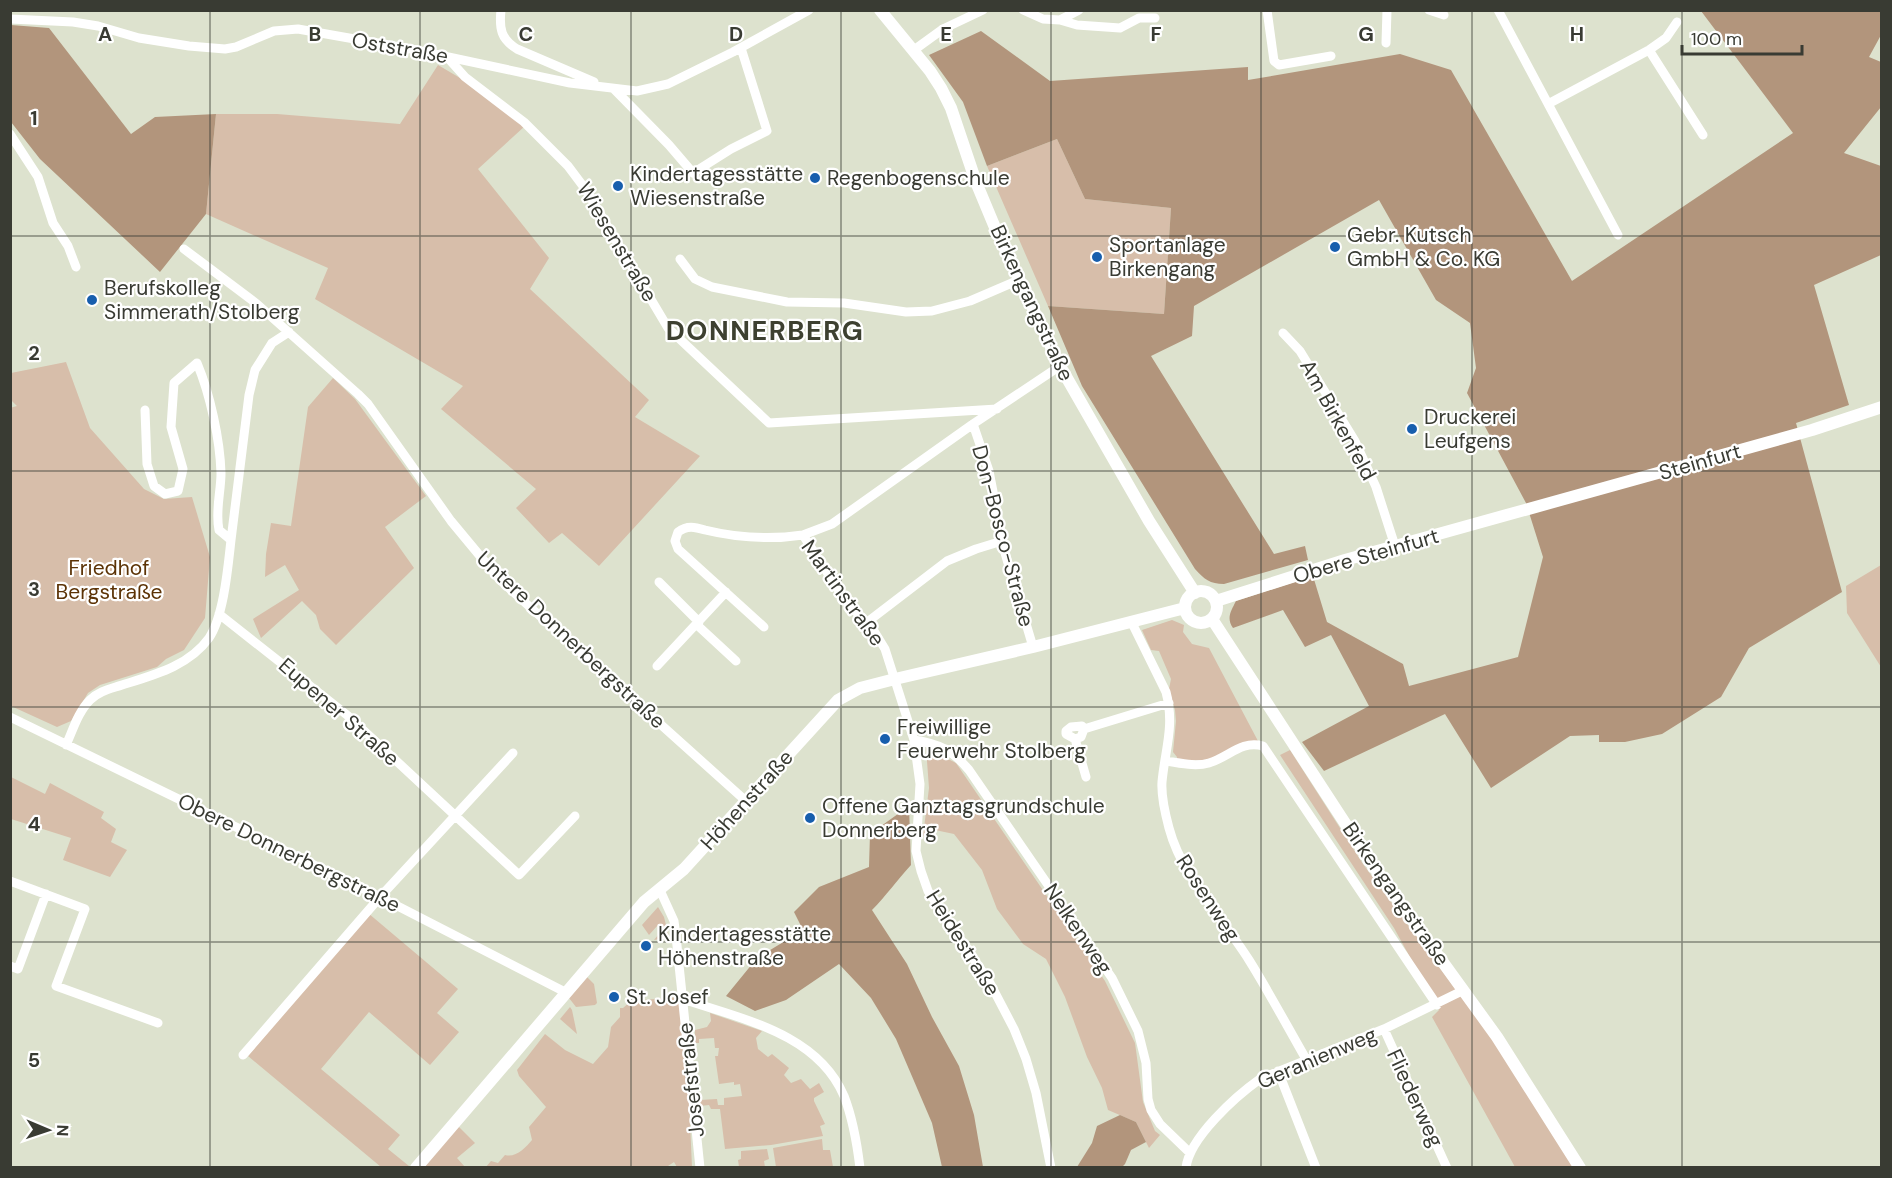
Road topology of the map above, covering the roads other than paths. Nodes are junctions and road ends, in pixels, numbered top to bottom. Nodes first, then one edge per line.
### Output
1 (501, 10) edge
2 (809, 10) edge
3 (880, 10) edge
4 (983, 10) edge
5 (1023, 10) edge
6 (1079, 10) edge
7 (1267, 10) edge
8 (1387, 10) edge
9 (1429, 10) edge
10 (1498, 10) edge
11 (1444, 15) dead end
12 (1155, 18) dead end
13 (10, 19) edge
14 (1060, 20) junction
15 (1677, 22) dead end
16 (1386, 43) dead end
17 (741, 48) junction
18 (914, 50) junction
19 (1649, 50) junction
20 (1332, 56) dead end
21 (446, 57) junction
22 (609, 88) junction
23 (1548, 104) junction
24 (10, 134) edge
25 (1703, 135) dead end
26 (1618, 235) dead end
27 (184, 249) dead end
28 (680, 259) dead end
29 (76, 267) dead end
30 (1019, 280) junction
31 (289, 333) junction
32 (1283, 333) dead end
33 (1060, 366) junction
34 (1881, 407) edge
35 (997, 409) junction
36 (145, 410) dead end
37 (973, 424) junction
38 (1517, 514) joint
39 (803, 535) junction
40 (231, 540) junction
41 (1002, 541) junction
42 (1395, 546) junction
43 (659, 582) dead end
44 (726, 592) junction
45 (1195, 593) junction
46 (1216, 602) junction
47 (1185, 608) junction
48 (219, 614) junction
49 (1212, 619) junction
50 (1131, 621) junction
51 (698, 623) junction
52 (866, 623) junction
53 (764, 627) dead end
54 (1033, 647) junction
55 (736, 661) dead end
56 (657, 666) dead end
57 (895, 679) junction
58 (1169, 703) junction
59 (10, 717) edge
60 (914, 740) junction
61 (66, 744) junction
62 (513, 753) dead end
63 (1166, 761) junction
64 (1086, 777) dead end
65 (747, 801) junction
66 (454, 815) junction
67 (575, 816) dead end
68 (10, 881) edge
69 (659, 888) junction
70 (46, 894) junction
71 (380, 897) junction
72 (14, 968) edge
73 (1464, 990) junction
74 (567, 993) junction
75 (683, 999) junction
76 (1437, 1005) junction
77 (158, 1023) dead end
78 (1384, 1029) junction
79 (243, 1055) dead end
80 (1306, 1059) junction
81 (1278, 1071) junction
82 (1189, 1152) junction
83 (416, 1167) edge
84 (700, 1167) edge
85 (860, 1167) edge
86 (1051, 1167) edge
87 (1186, 1167) edge
88 (1316, 1167) edge
89 (1447, 1167) edge
90 (1580, 1167) edge

1 - 22 street
2 - 17 street, Oststraße
3 - 18 street, Birkengangstraße
4 - 18 street
5 - 14 street
6 - 14 street
7 - 20 street
8 - 16 street
9 - 11 street
10 - 23 street
12 - 14 street
13 - 21 street, Oststraße
15 - 19 street
17 - 22 street, Oststraße
17 - 22 street
18 - 30 street, Birkengangstraße
19 - 23 street
19 - 25 street
21 - 22 street, Oststraße
21 - 35 street, Wiesenstraße
23 - 26 street
24 - 29 street
27 - 31 street, Untere Donnerbergstraße
28 - 30 street
30 - 33 street, Birkengangstraße
31 - 40 street
31 - 65 street, Untere Donnerbergstraße
32 - 42 street, Am Birkenfeld
33 - 35 street
33 - 45 street, Birkengangstraße
34 - 38 street, Steinfurt
35 - 37 street
36 - 40 street
37 - 39 street
37 - 41 street, Don-Bosco-Straße
38 - 42 street, Obere Steinfurt
39 - 44 street, Martinstraße
39 - 52 street, Martinstraße
40 - 48 street
41 - 52 street
41 - 54 street, Don-Bosco-Straße
42 - 46 street, Obere Steinfurt
43 - 51 street
44 - 51 street
44 - 53 street, Martinstraße
45 - 46 street
45 - 47 street
46 - 49 street
47 - 49 street
47 - 50 street, Höhenstraße
48 - 61 street
48 - 66 street, Eupener Straße
49 - 73 street, Birkengangstraße
50 - 54 street, Höhenstraße
50 - 58 street, Rosenweg
51 - 55 street
51 - 56 street
52 - 57 street, Martinstraße
54 - 57 street, Höhenstraße
57 - 60 street, Heidestraße
57 - 65 street, Höhenstraße
58 - 63 street, Rosenweg
58 - 64 street
59 - 61 street, Obere Donnerbergstraße
60 - 82 street, Nelkenweg
60 - 86 street, Heidestraße
61 - 71 street, Obere Donnerbergstraße
62 - 66 street
63 - 76 street
63 - 80 street, Rosenweg
65 - 69 street, Höhenstraße
66 - 67 street, Eupener Straße
66 - 71 street
68 - 70 street
69 - 74 street, Höhenstraße
69 - 75 street, Josefstraße
70 - 72 street
70 - 77 street
71 - 74 street, Obere Donnerbergstraße
71 - 79 street
73 - 76 street, Geranienweg
73 - 90 street, Birkengangstraße
74 - 83 street, Höhenstraße
75 - 84 street, Josefstraße
75 - 85 street
76 - 78 street, Geranienweg
78 - 80 street, Geranienweg
78 - 89 street, Fliederweg
80 - 81 street, Geranienweg
81 - 82 street, Geranienweg
81 - 88 street
82 - 87 street

